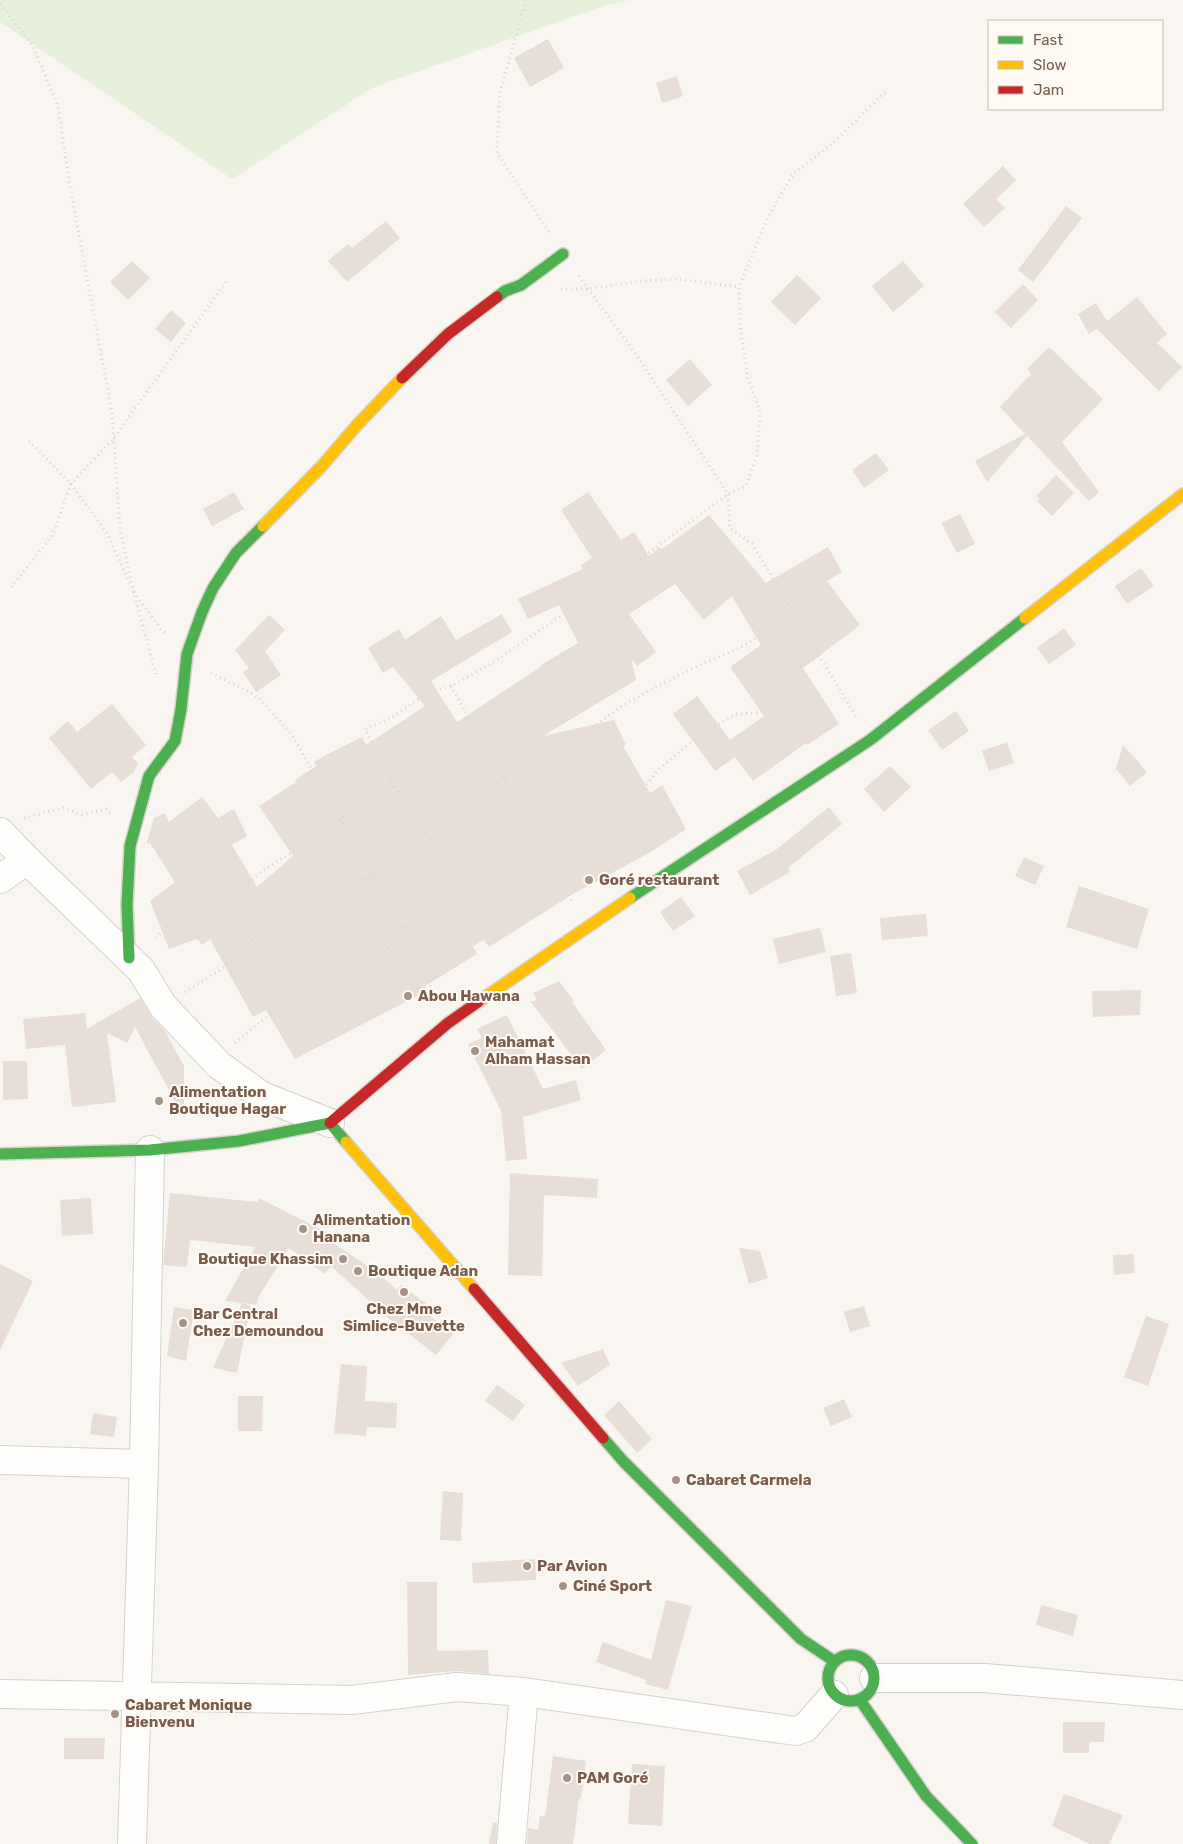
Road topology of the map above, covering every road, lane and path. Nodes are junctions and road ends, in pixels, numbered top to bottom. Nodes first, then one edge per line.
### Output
1 (526, 0) edge
2 (0, 4) edge
3 (885, 92) dead end
4 (563, 254) junction
5 (228, 279) dead end
6 (739, 287) junction
7 (589, 289) junction
8 (555, 290) dead end
9 (114, 438) junction
10 (29, 441) dead end
11 (71, 484) junction
12 (728, 494) junction
13 (1183, 494) edge
14 (11, 587) dead end
15 (133, 590) junction
16 (796, 617) junction
17 (187, 654) junction
18 (819, 656) junction
19 (159, 684) dead end
20 (451, 686) junction
21 (870, 740) junction
22 (502, 779) junction
23 (394, 787) junction
24 (340, 819) junction
25 (9, 826) edge
26 (429, 838) junction
27 (130, 846) junction
28 (543, 849) junction
29 (27, 860) junction
30 (372, 875) junction
31 (0, 879) edge
32 (586, 927) junction
33 (402, 928) junction
34 (135, 964) junction
35 (163, 1006) junction
36 (448, 1023) junction
37 (219, 1066) junction
38 (330, 1123) junction
39 (150, 1150) junction
40 (0, 1154) edge
41 (0, 1460) edge
42 (144, 1464) junction
43 (834, 1661) junction
44 (856, 1691) junction
45 (524, 1692) junction
46 (0, 1694) edge
47 (1183, 1695) edge
48 (137, 1696) junction
49 (132, 1844) edge
50 (511, 1844) edge
51 (972, 1844) edge

1 - 4 path
2 - 9 path
3 - 6 path
4 - 7 path
4 - 17 main road
5 - 9 path
6 - 7 path
6 - 12 path
7 - 8 path
7 - 12 path
9 - 11 path
9 - 15 path
10 - 11 path
11 - 14 path
11 - 15 path
12 - 16 path
12 - 20 path
13 - 21 main road
15 - 17 path
15 - 19 path
16 - 18 path
16 - 22 path
17 - 24 path
17 - 27 main road
18 - 21 path
18 - 28 path
20 - 22 path
20 - 23 path
21 - 32 main road
22 - 26 path
22 - 28 path
23 - 24 path
23 - 26 path
24 - 30 path
24 - 34 path
25 - 27 path
25 - 29 street
26 - 30 path
27 - 34 main road
28 - 32 path
28 - 33 path
29 - 31 street
29 - 34 street
30 - 33 path
30 - 35 path
32 - 36 main road
33 - 36 path
33 - 37 path
34 - 35 street
35 - 37 street
36 - 38 main road
37 - 38 street
38 - 39 main road
38 - 43 main road
39 - 40 main road
39 - 42 street
41 - 42 street
42 - 48 street
43 - 44 main road
43 - 44 main road
44 - 45 street
44 - 47 street
44 - 51 main road
45 - 48 street
45 - 50 street
46 - 48 street
48 - 49 street

